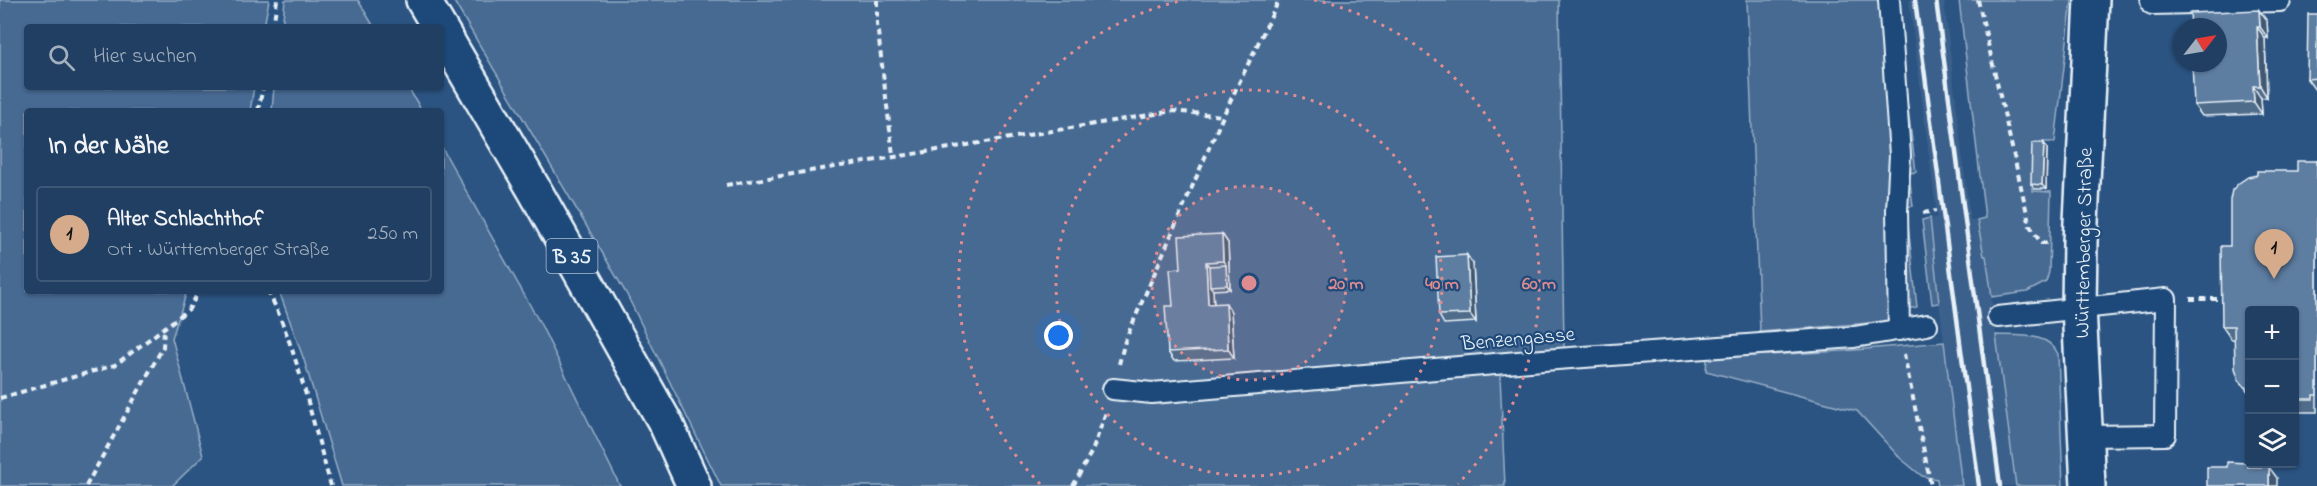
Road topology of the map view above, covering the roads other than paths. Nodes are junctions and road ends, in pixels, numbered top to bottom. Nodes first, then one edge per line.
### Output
1 (423, 0) edge
2 (1889, 0) edge
3 (2092, 0) edge
4 (2151, 0) edge
5 (2280, 1) edge
6 (437, 24) edge
7 (444, 36) edge
8 (2079, 307) junction
9 (1998, 317) dead end
10 (1927, 325) dead end
11 (1899, 330) junction
12 (1113, 389) road end
13 (2084, 436) junction
14 (694, 486) edge
15 (2088, 486) edge

1 - 6 main road, B 35
2 - 11 lane
3 - 8 main road, Württemberger Straße
4 - 5 lane
7 - 14 main road, B 35
8 - 9 lane
8 - 13 main road, Württemberger Straße
8 - 13 lane
10 - 11 lane, Benzengasse
11 - 12 lane, Benzengasse
13 - 15 main road, Württemberger Straße

